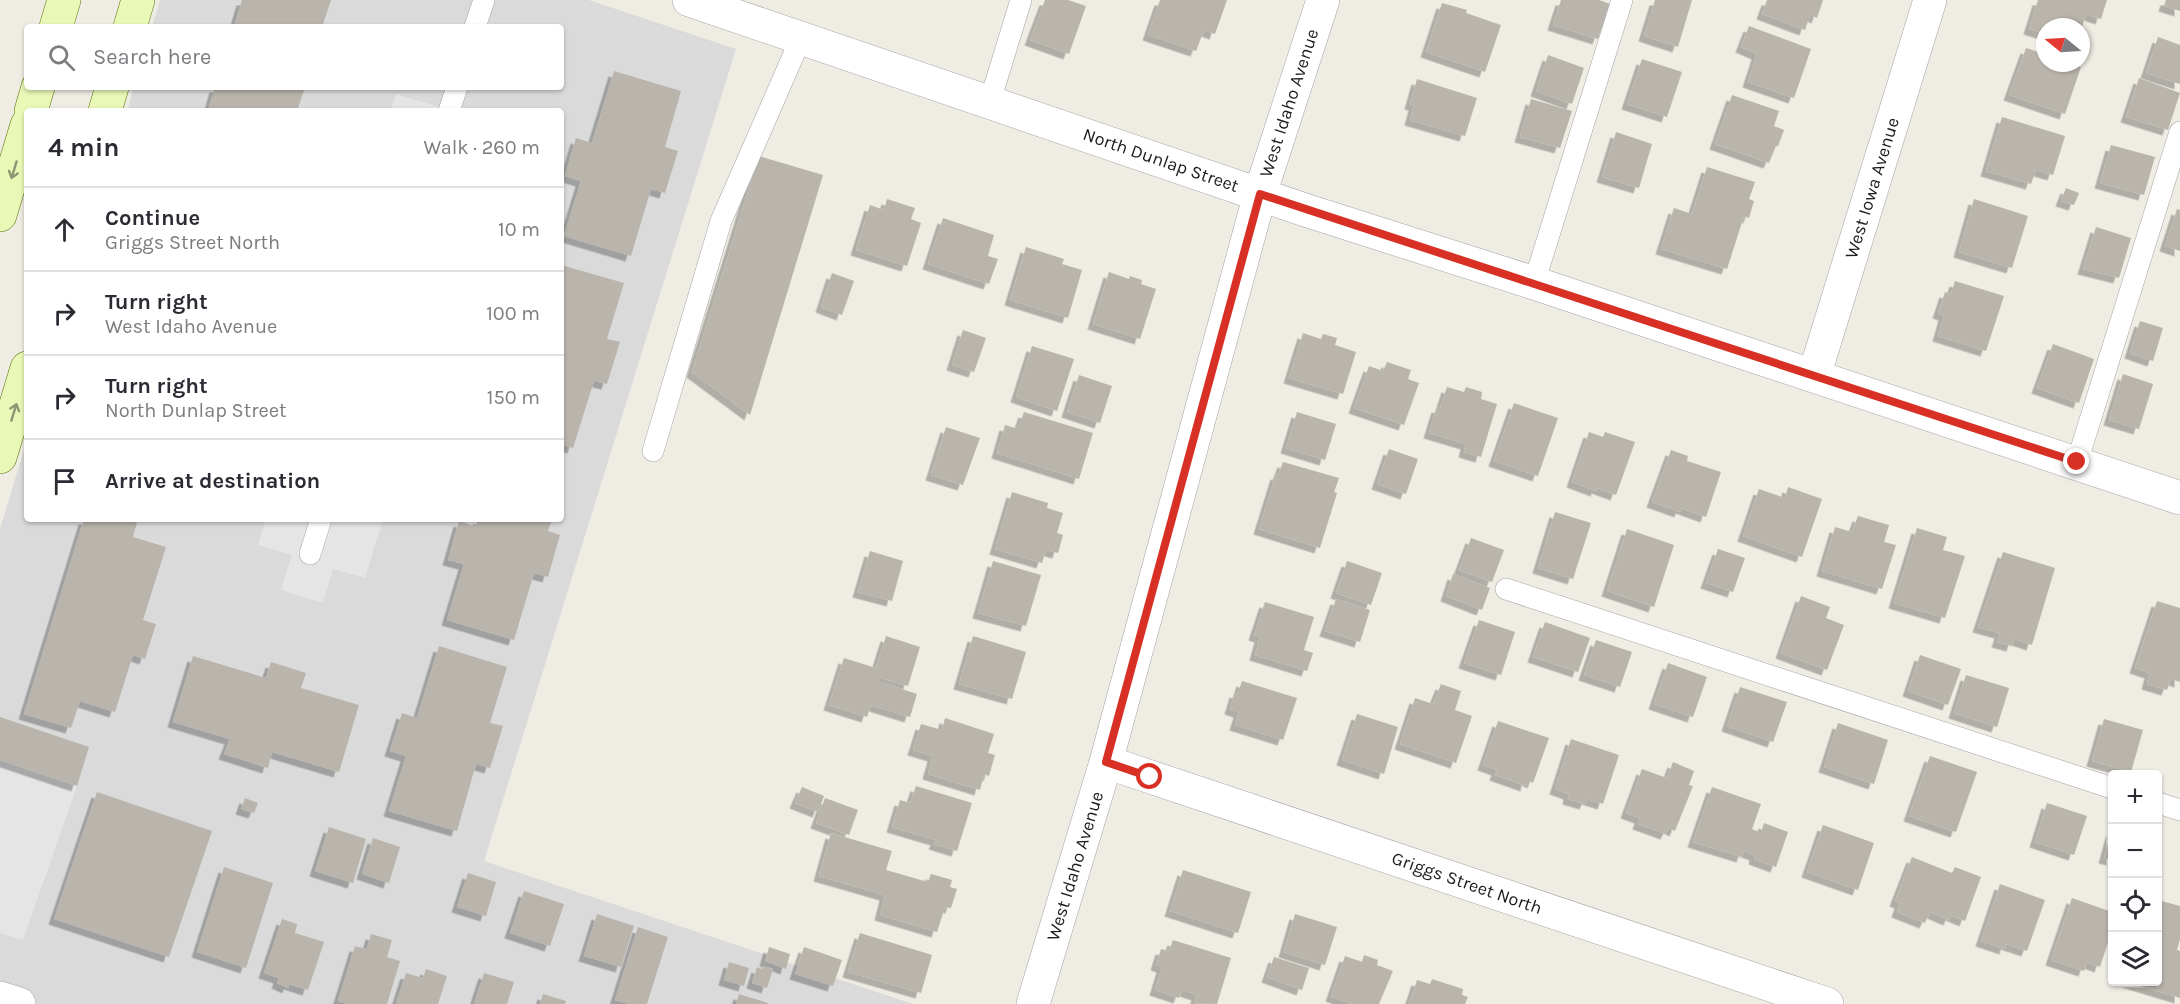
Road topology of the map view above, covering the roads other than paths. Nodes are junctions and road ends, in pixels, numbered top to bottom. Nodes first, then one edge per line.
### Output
1 (64, 0) edge
2 (138, 0) edge
3 (484, 0) edge
4 (689, 0) edge
5 (1021, 0) edge
6 (1323, 0) edge
7 (1622, 0) edge
8 (1930, 0) edge
9 (721, 5) edge
10 (57, 24) edge
11 (131, 24) edge
12 (476, 24) edge
13 (801, 38) junction
14 (37, 90) edge
15 (111, 90) edge
16 (455, 90) edge
17 (990, 101) junction
18 (32, 108) edge
19 (106, 108) edge
20 (450, 108) edge
21 (2180, 132) edge
22 (24, 135) edge
23 (1260, 194) junction
24 (0, 215) edge
25 (1534, 283) junction
26 (1814, 376) junction
27 (24, 378) edge
28 (653, 451) dead end
29 (0, 457) edge
30 (2077, 462) junction
31 (2180, 498) edge
32 (320, 522) edge
33 (310, 554) dead end
34 (1506, 589) dead end
35 (1106, 762) junction
36 (2108, 787) edge
37 (2162, 805) edge
38 (2180, 810) edge
39 (0, 998) edge
40 (19, 1004) edge
41 (1033, 1004) edge
42 (1827, 1004) edge

1 - 10 main road
2 - 11 main road
3 - 12 lane
4 - 9 street, North Dunlap Street
5 - 17 lane
6 - 23 street, West Idaho Avenue
7 - 25 lane
8 - 26 street, West Iowa Avenue
9 - 13 street, North Dunlap Street
13 - 17 street, North Dunlap Street
13 - 28 lane
14 - 18 main road
15 - 19 main road
16 - 20 lane
17 - 23 street, North Dunlap Street
21 - 30 lane
22 -> 24 main road
23 - 25 street, North Dunlap Street
23 - 35 street, West Idaho Avenue
25 - 26 street, North Dunlap Street
26 - 30 street, North Dunlap Street
29 -> 27 main road
30 - 31 street, North Dunlap Street
32 - 33 lane
34 - 36 lane
35 - 41 street, West Idaho Avenue
35 - 42 street, Griggs Street North
37 - 38 lane
39 - 40 street

